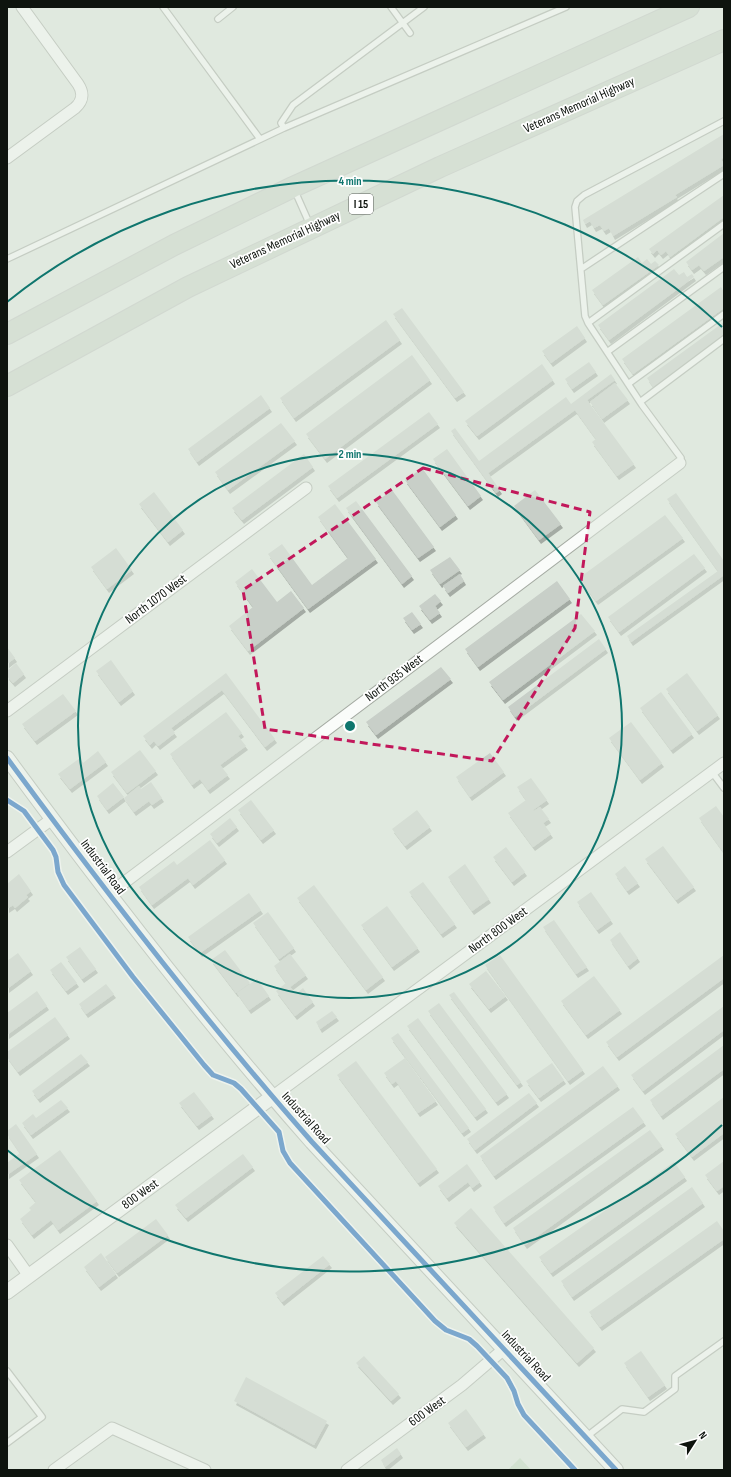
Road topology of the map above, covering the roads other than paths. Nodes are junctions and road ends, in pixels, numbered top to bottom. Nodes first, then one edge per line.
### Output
1 (22, 7) edge
2 (164, 7) edge
3 (233, 7) edge
4 (391, 7) edge
5 (424, 7) edge
6 (566, 7) edge
7 (689, 7) edge
8 (218, 19) dead end
9 (403, 23) junction
10 (410, 33) dead end
11 (724, 40) edge
12 (724, 121) edge
13 (284, 128) junction
14 (260, 139) junction
15 (7, 158) edge
16 (724, 174) edge
17 (293, 187) junction
18 (724, 224) edge
19 (311, 228) junction
20 (7, 259) edge
21 (724, 267) edge
22 (581, 269) junction
23 (724, 314) edge
24 (588, 323) junction
25 (7, 334) edge
26 (724, 340) edge
27 (608, 352) junction
28 (628, 384) junction
29 (7, 386) edge
30 (640, 402) junction
31 (680, 463) joint
32 (306, 488) dead end
33 (7, 711) edge
34 (7, 758) edge
35 (724, 763) edge
36 (712, 772) junction
37 (724, 788) edge
38 (52, 819) junction
39 (7, 852) edge
40 (109, 894) junction
41 (272, 1097) junction
42 (7, 1245) edge
43 (29, 1276) junction
44 (7, 1292) edge
45 (724, 1341) edge
46 (504, 1348) junction
47 (7, 1371) edge
48 (586, 1437) junction
49 (7, 1443) edge
50 (54, 1470) edge
51 (205, 1470) edge
52 (347, 1470) edge
53 (616, 1470) edge

1 - 15 street
2 - 14 lane
3 - 8 lane
4 - 9 lane
5 - 9 lane
6 - 13 lane
7 - 17 highway
9 - 10 lane
9 - 13 lane
11 - 19 highway, Veterans Memorial Highway / I 15
12 - 22 lane
13 - 14 lane
14 - 20 lane
16 - 22 lane
17 - 19 lane
17 - 25 highway
18 - 24 lane
19 - 29 highway, Veterans Memorial Highway / I 15
21 - 27 lane
22 - 24 lane
23 - 28 lane
24 - 27 lane
26 - 30 lane
27 - 28 lane
28 - 30 lane
30 - 31 lane
31 - 40 street, North 935 West
32 - 33 street, North 1070 West
34 - 38 street, Industrial Road
35 - 36 street, North 800 West
36 - 37 lane
36 - 41 street, North 800 West
38 - 39 street
38 - 40 street, Industrial Road
40 - 41 street, Industrial Road
41 - 43 street, 800 West
41 - 46 street, Industrial Road
42 - 43 street
43 - 44 street, 800 West
45 - 48 lane
46 - 48 street, Industrial Road
46 - 52 street, 600 West
47 - 49 lane
48 - 53 street, Industrial Road
50 - 51 street

